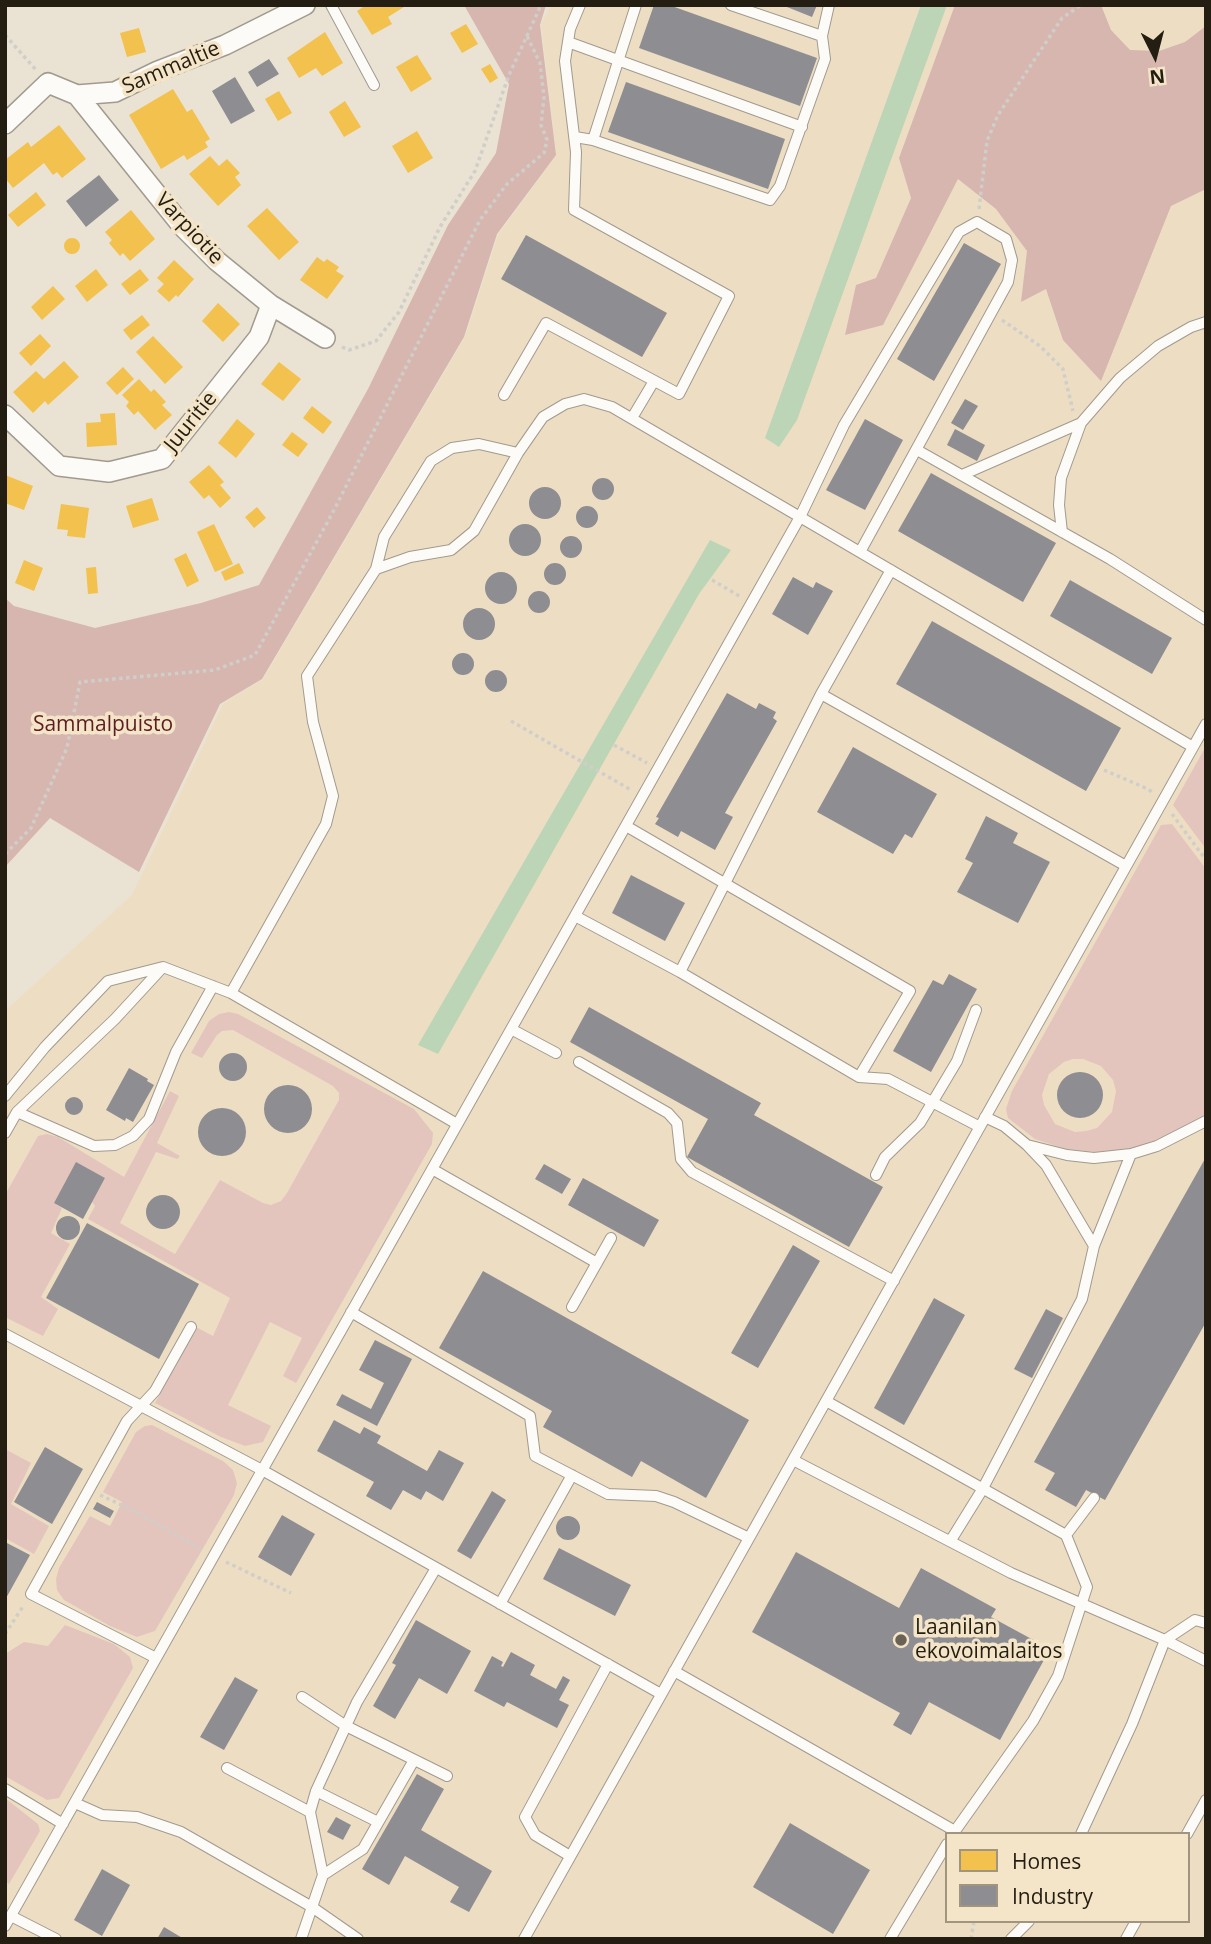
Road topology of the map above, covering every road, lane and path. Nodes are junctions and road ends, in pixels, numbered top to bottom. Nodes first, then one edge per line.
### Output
1 (305, 5) edge
2 (331, 5) edge
3 (541, 5) edge
4 (580, 5) edge
5 (636, 5) edge
6 (731, 5) edge
7 (829, 5) edge
8 (1082, 5) edge
9 (526, 34) junction
10 (5, 35) edge
11 (822, 36) junction
12 (568, 42) junction
13 (618, 61) junction
14 (48, 82) junction
15 (374, 85) dead end
16 (77, 95) junction
17 (5, 124) edge
18 (802, 127) junction
19 (575, 137) junction
20 (593, 140) junction
21 (977, 222) junction
22 (271, 305) junction
23 (991, 313) junction
24 (1206, 322) edge
25 (325, 338) joint
26 (654, 381) junction
27 (504, 395) dead end
28 (5, 415) edge
29 (632, 418) junction
30 (1081, 423) junction
31 (917, 450) junction
32 (518, 453) junction
33 (962, 475) junction
34 (800, 517) junction
35 (1062, 532) junction
36 (860, 552) junction
37 (376, 569) junction
38 (891, 570) junction
39 (712, 580) dead end
40 (752, 603) junction
41 (1206, 620) edge
42 (821, 694) junction
43 (511, 721) dead end
44 (1206, 724) edge
45 (614, 745) dead end
46 (1193, 747) junction
47 (657, 770) junction
48 (642, 797) junction
49 (626, 827) junction
50 (5, 854) edge
51 (1126, 866) junction
52 (726, 883) junction
53 (575, 916) junction
54 (163, 967) junction
55 (680, 972) junction
56 (213, 986) junction
57 (231, 993) junction
58 (976, 1010) dead end
59 (511, 1029) junction
60 (556, 1053) dead end
61 (579, 1062) dead end
62 (859, 1077) junction
63 (5, 1096) edge
64 (932, 1102) junction
65 (17, 1111) junction
66 (985, 1117) junction
67 (1206, 1121) edge
68 (457, 1125) junction
69 (980, 1127) junction
70 (5, 1133) edge
71 (1027, 1145) junction
72 (1131, 1154) junction
73 (432, 1169) junction
74 (876, 1175) dead end
75 (611, 1238) dead end
76 (1094, 1246) junction
77 (597, 1264) junction
78 (894, 1280) junction
79 (572, 1307) dead end
80 (351, 1312) junction
81 (191, 1327) dead end
82 (5, 1334) edge
83 (826, 1401) junction
84 (141, 1406) junction
85 (793, 1460) junction
86 (262, 1470) junction
87 (572, 1475) junction
88 (89, 1490) junction
89 (982, 1490) junction
90 (1094, 1498) dead end
91 (1066, 1535) junction
92 (749, 1538) junction
93 (951, 1540) junction
94 (214, 1556) junction
95 (436, 1568) junction
96 (291, 1593) dead end
97 (31, 1594) junction
98 (500, 1604) junction
99 (1082, 1605) junction
100 (1206, 1623) edge
101 (5, 1634) edge
102 (1165, 1640) junction
103 (156, 1658) junction
104 (1206, 1661) edge
105 (608, 1664) junction
106 (674, 1671) junction
107 (661, 1694) junction
108 (302, 1697) dead end
109 (346, 1726) junction
110 (414, 1760) junction
111 (228, 1768) dead end
112 (447, 1776) dead end
113 (5, 1789) edge
114 (316, 1791) junction
115 (1206, 1800) edge
116 (75, 1803) junction
117 (310, 1812) junction
118 (378, 1822) junction
119 (63, 1824) junction
120 (954, 1832) edge
121 (1083, 1832) edge
122 (1187, 1832) edge
123 (945, 1847) edge
124 (570, 1856) junction
125 (323, 1875) junction
126 (312, 1907) junction
127 (11, 1916) junction
128 (1027, 1923) edge
129 (1135, 1923) edge
130 (5, 1926) edge
131 (56, 1939) edge
132 (302, 1939) edge
133 (358, 1939) edge
134 (524, 1939) edge
135 (890, 1939) edge
136 (1010, 1939) edge
137 (1126, 1939) edge

1 - 16 street, Sammaltie
2 - 15 lane
3 - 9 path
4 - 12 lane
5 - 13 lane
6 - 11 lane
7 - 11 lane
8 - 21 path
9 - 25 path
9 - 50 path
10 - 14 path
11 - 18 lane
12 - 13 lane
12 - 19 lane
13 - 18 lane
13 - 20 lane
14 - 16 street, Sammaltie
14 - 17 street
16 - 22 street, Varpiotie
18 - 20 lane
19 - 20 lane
19 - 26 lane
21 - 23 lane
21 - 34 lane
22 - 25 street, Varpiotie
22 - 28 street, Juuritie
23 - 30 path
23 - 31 lane
24 - 30 lane
26 - 27 lane
26 - 29 lane
29 - 32 lane
29 - 34 lane
30 - 33 lane
30 - 35 lane
31 - 33 lane
31 - 36 lane
32 - 37 lane
32 - 37 lane
33 - 35 lane
34 - 36 lane
34 - 40 lane
35 - 41 lane
36 - 38 lane
37 - 57 lane
38 - 42 lane
38 - 46 lane
39 - 40 path
40 - 47 lane
42 - 51 lane
42 - 52 lane
43 - 48 path
44 - 46 lane
45 - 47 path
46 - 51 lane
47 - 48 lane
48 - 49 lane
49 - 52 lane
49 - 53 lane
51 - 66 lane
52 - 55 lane
52 - 62 lane
53 - 55 lane
53 - 59 lane
54 - 56 lane
54 - 63 lane
54 - 65 lane
55 - 62 lane
56 - 57 lane
56 - 65 lane
57 - 68 lane
58 - 64 lane
59 - 60 lane
59 - 68 lane
61 - 78 lane
62 - 64 lane
64 - 69 lane
64 - 74 lane
65 - 70 lane
66 - 69 lane
66 - 71 lane
67 - 72 lane
68 - 73 lane
69 - 78 lane
71 - 72 lane
71 - 76 lane
72 - 76 lane
73 - 77 lane
73 - 80 lane
75 - 77 lane
76 - 89 lane
77 - 79 lane
78 - 83 lane
80 - 86 lane
80 - 87 lane
81 - 84 lane
82 - 84 lane
83 - 85 lane
83 - 89 lane
84 - 86 lane
84 - 88 lane
85 - 92 lane
85 - 93 lane
86 - 94 lane
86 - 95 lane
87 - 92 lane
87 - 98 lane
88 - 94 path
88 - 97 lane
89 - 91 lane
89 - 93 lane
90 - 91 lane
91 - 99 lane
92 - 106 lane
93 - 99 lane
94 - 96 path
94 - 103 lane
95 - 98 lane
95 - 109 lane
97 - 101 path
97 - 103 lane
98 - 105 lane
99 - 102 lane
99 - 120 lane
100 - 102 lane
102 - 104 lane
102 - 121 lane
103 - 116 lane
105 - 107 lane
105 - 124 lane
106 - 107 lane
106 - 120 lane
107 - 124 lane
108 - 109 lane
109 - 110 lane
109 - 114 lane
110 - 112 lane
110 - 118 lane
111 - 117 lane
113 - 119 lane
114 - 117 lane
114 - 118 lane
115 - 122 lane
116 - 119 lane
116 - 126 lane
117 - 125 lane
118 - 125 lane
119 - 127 lane
123 - 135 lane
124 - 134 lane
125 - 126 lane
126 - 132 lane
126 - 133 lane
127 - 130 lane
127 - 131 lane
128 - 136 lane
129 - 137 lane

